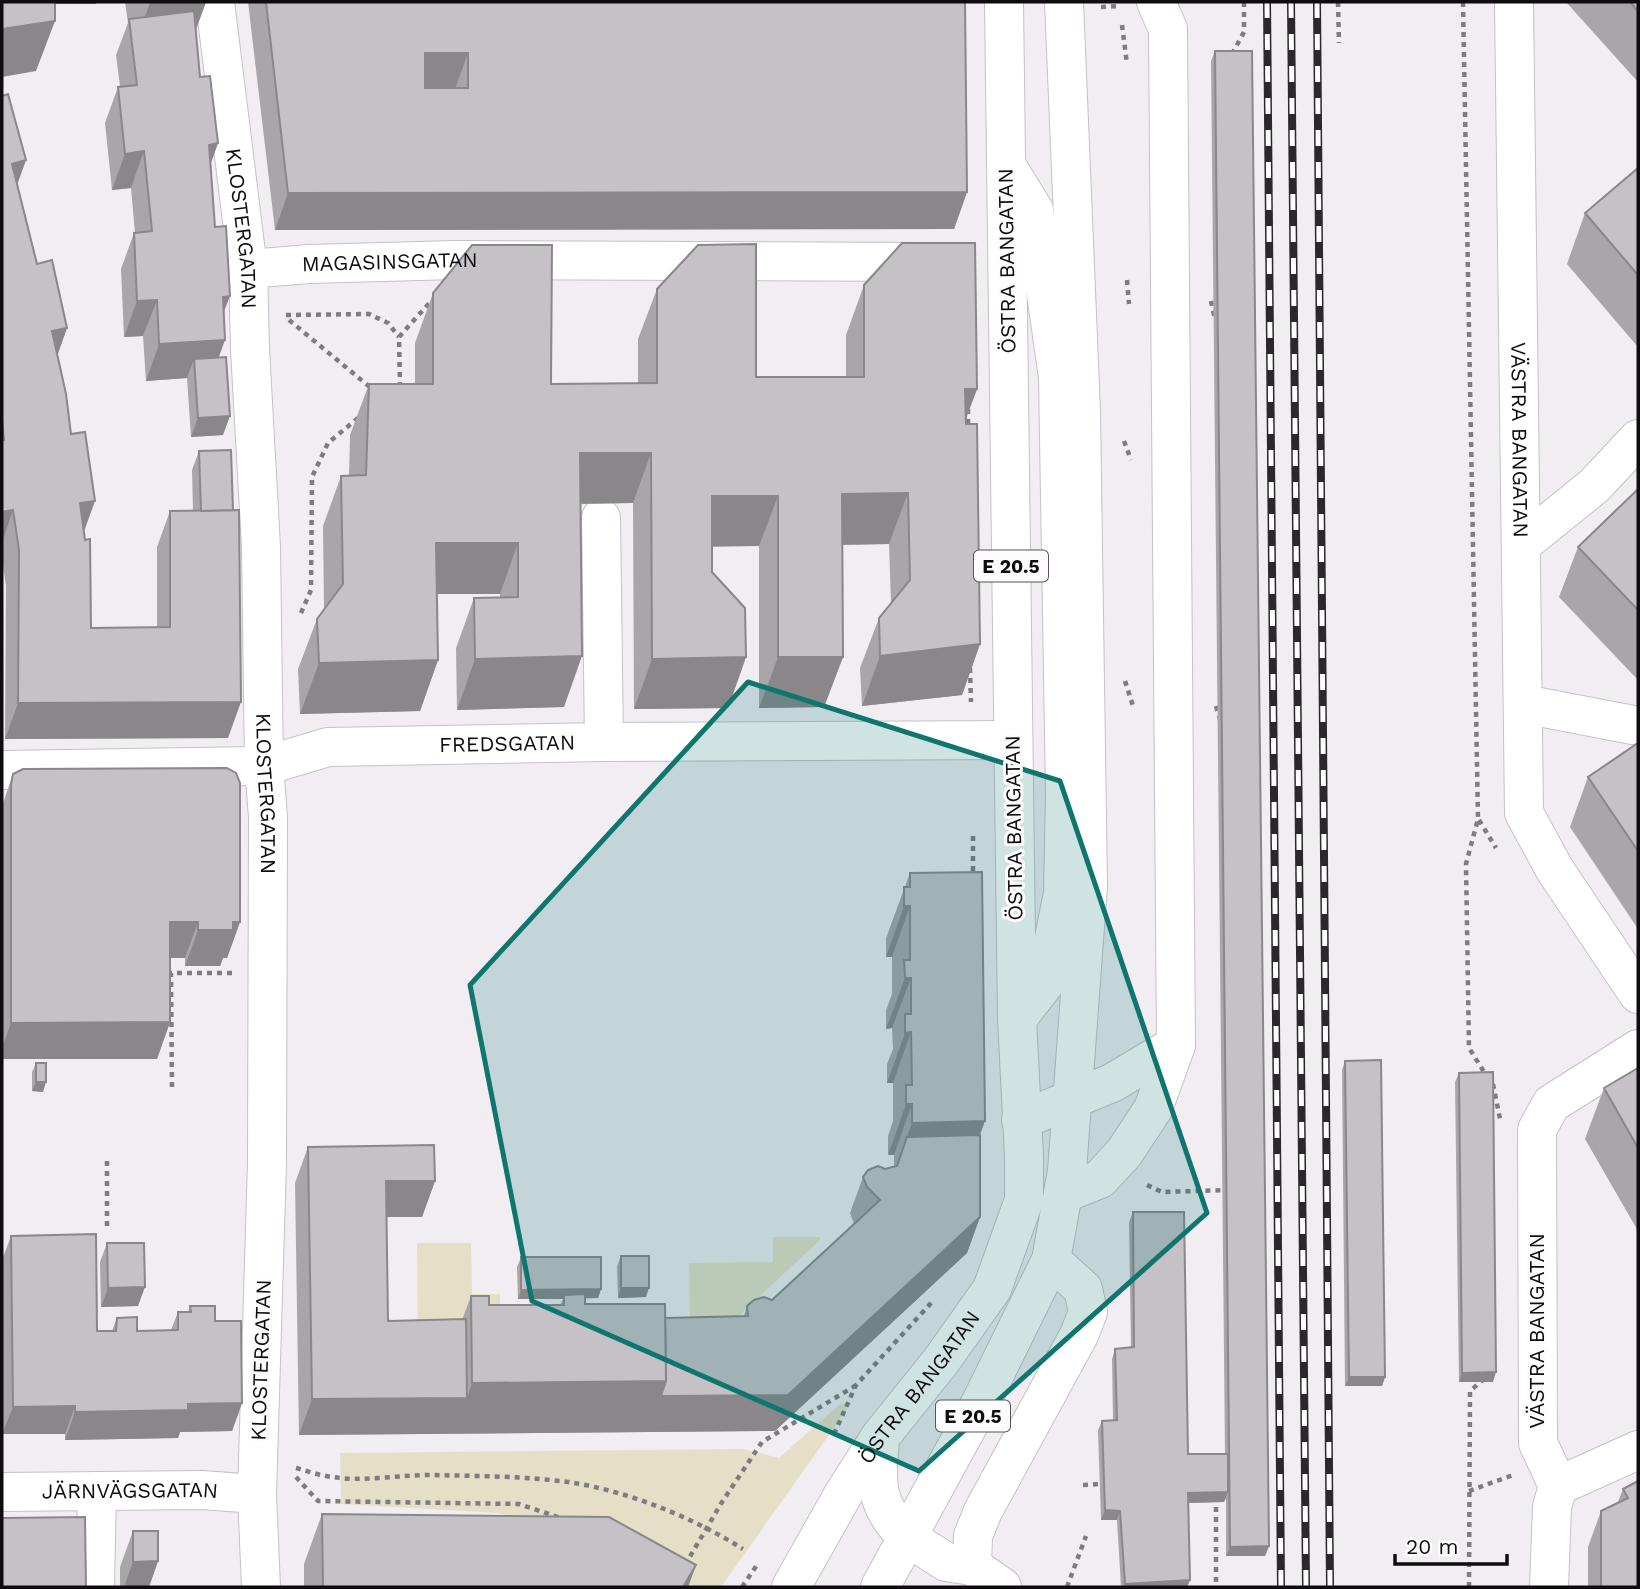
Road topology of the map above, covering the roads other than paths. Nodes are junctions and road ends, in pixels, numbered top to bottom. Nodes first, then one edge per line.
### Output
1 (215, 2) edge
2 (1004, 2) edge
3 (1064, 2) edge
4 (1514, 2) edge
5 (1138, 4) edge
6 (1006, 165) junction
7 (952, 261) edge
8 (248, 269) junction
9 (1638, 439) edge
10 (601, 518) dead end
11 (1521, 545) junction
12 (1523, 704) junction
13 (1633, 725) dead end
14 (1013, 740) junction
15 (604, 742) junction
16 (264, 766) junction
17 (2, 770) edge
18 (1638, 994) edge
19 (1017, 1019) junction
20 (1176, 1045) junction
21 (1638, 1049) edge
22 (1071, 1101) junction
23 (1021, 1120) junction
24 (1063, 1194) junction
25 (1051, 1260) junction
26 (880, 1437) junction
27 (1638, 1450) edge
28 (1558, 1486) junction
29 (97, 1491) junction
30 (2, 1492) edge
31 (257, 1494) junction
32 (907, 1537) junction
33 (987, 1577) edge
34 (95, 1587) edge
35 (261, 1587) edge
36 (791, 1587) edge
37 (880, 1587) edge
38 (1549, 1587) edge

1 - 8 street, KLOSTERGATAN
2 - 6 street, ÖSTRA BANGATAN / E 20.5
3 - 22 street, ÖSTRA BANGATAN / E 20.5
4 - 11 street, VÄSTRA BANGATAN
5 - 20 street
6 - 14 street, ÖSTRA BANGATAN / E 20.5
6 - 19 street
7 - 8 street, MAGASINSGATAN
8 - 16 street, KLOSTERGATAN
9 - 11 street
10 - 15 street
11 - 12 street, VÄSTRA BANGATAN
12 - 13 street
12 - 18 street, VÄSTRA BANGATAN
14 - 15 street, FREDSGATAN
14 - 19 street, ÖSTRA BANGATAN / E 20.5
15 - 16 street, FREDSGATAN
16 - 17 street, FREDSGATAN
16 - 31 street, KLOSTERGATAN
19 - 23 street, ÖSTRA BANGATAN / E 20.5
20 - 22 street
20 - 24 street
21 - 28 street, VÄSTRA BANGATAN
22 - 23 street
22 - 24 street, ÖSTRA BANGATAN / E 20.5
23 - 26 street, ÖSTRA BANGATAN / E 20.5
24 - 25 street, ÖSTRA BANGATAN / E 20.5
25 - 32 street, ÖSTRA BANGATAN / E 20.5
25 - 33 street
26 - 32 street
26 - 36 street, ÖSTRA BANGATAN / E 20.5
27 - 28 street
28 - 38 street
29 - 30 street, JÄRNVÄGSGATAN
29 - 31 street, JÄRNVÄGSGATAN
29 - 34 street
31 - 35 street, KLOSTERGATAN
32 - 33 street
32 - 37 street, ÖSTRA BANGATAN / E 20.5

